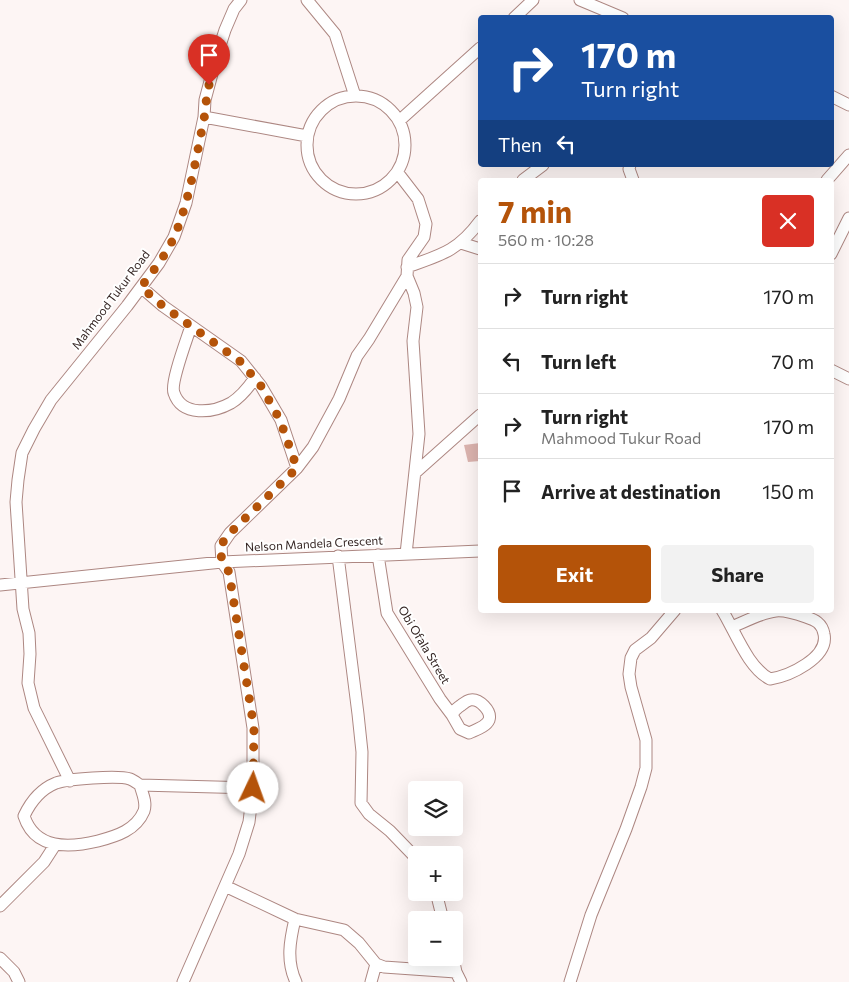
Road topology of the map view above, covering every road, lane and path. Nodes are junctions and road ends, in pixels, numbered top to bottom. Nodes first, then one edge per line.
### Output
1 (241, 0) edge
2 (307, 0) edge
3 (533, 0) edge
4 (580, 0) edge
5 (517, 15) edge
6 (616, 15) edge
7 (478, 50) edge
8 (355, 96) junction
9 (834, 98) edge
10 (849, 105) edge
11 (204, 117) junction
12 (399, 121) junction
13 (307, 136) junction
14 (849, 154) edge
15 (540, 167) edge
16 (398, 173) junction
17 (526, 178) edge
18 (828, 178) edge
19 (849, 218) edge
20 (478, 224) edge
21 (461, 244) junction
22 (478, 248) edge
23 (834, 248) edge
24 (407, 272) junction
25 (141, 287) junction
26 (191, 326) junction
27 (834, 372) edge
28 (255, 378) junction
29 (849, 379) edge
30 (478, 417) edge
31 (297, 468) junction
32 (415, 473) junction
33 (478, 551) edge
34 (406, 554) junction
35 (378, 555) junction
36 (338, 556) junction
37 (222, 562) junction
38 (22, 583) junction
39 (0, 585) edge
40 (672, 613) edge
41 (724, 613) edge
42 (770, 613) edge
43 (790, 613) edge
44 (732, 627) junction
45 (452, 715) dead end
46 (70, 781) junction
47 (140, 785) junction
48 (253, 788) junction
49 (55, 845) junction
50 (408, 850) edge
51 (226, 886) junction
52 (0, 906) edge
53 (295, 919) junction
54 (0, 958) edge
55 (376, 964) junction
56 (458, 977) edge
57 (19, 982) edge
58 (183, 982) edge
59 (296, 982) edge
60 (371, 982) edge
61 (570, 982) edge

1 - 11 street, Mahmood Tukur Road
2 - 8 street
3 - 5 street
4 - 6 street
7 - 12 street
8 - 12 street
8 - 13 street
9 - 10 street
11 - 13 street
11 - 25 street, Mahmood Tukur Road
12 - 16 street
13 - 16 street
14 - 18 street
15 - 17 street
16 - 24 street
19 - 23 street
20 - 21 street
21 - 22 street
21 - 24 street
24 - 31 street
24 - 32 street
25 - 26 street
25 - 38 street, Mahmood Tukur Road
26 - 28 street
26 - 28 street
27 - 29 street
28 - 31 street
30 - 32 street
31 - 37 street
32 - 34 street
33 - 34 street, Nelson Mandela Crescent
34 - 35 street, Nelson Mandela Crescent
35 - 36 street, Nelson Mandela Crescent
35 - 45 street, Obi Ofala Street
36 - 37 street, Nelson Mandela Crescent
36 - 50 street
37 - 38 street, Nelson Mandela Crescent
37 - 48 street
38 - 39 street, Nelson Mandela Crescent
38 - 46 street, Mahmood Tukur Road
40 - 61 street
41 - 44 street
42 - 44 street
43 - 44 street
46 - 47 street
46 - 49 street
47 - 48 street
47 - 49 street
48 - 51 street
49 - 52 street
51 - 53 street
51 - 58 street
53 - 55 street
53 - 59 street
54 - 57 street
55 - 56 street
55 - 60 street

